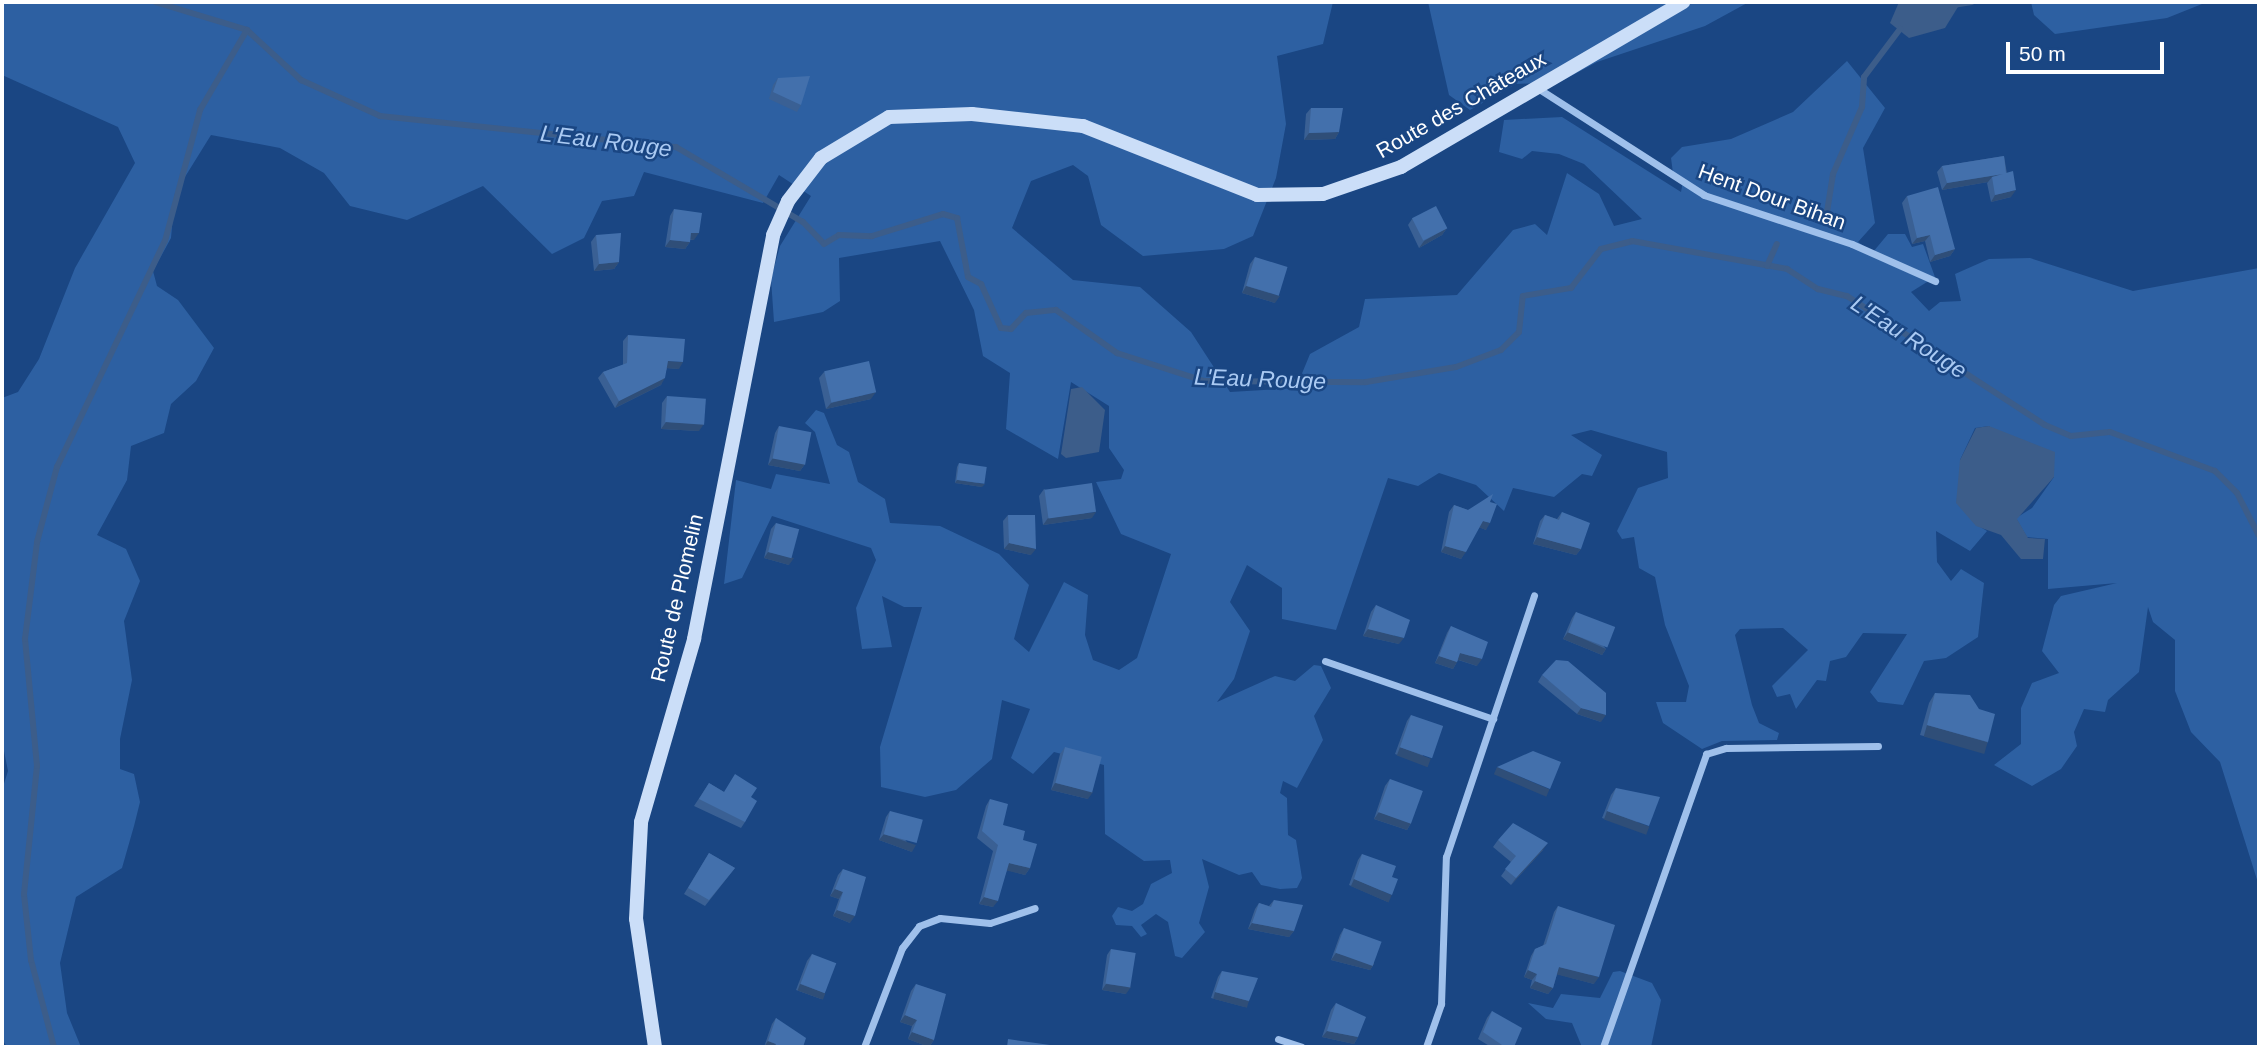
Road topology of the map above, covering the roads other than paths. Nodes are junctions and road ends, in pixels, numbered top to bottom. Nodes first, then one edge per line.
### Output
1 (1683, 2) edge
2 (1534, 86) junction
3 (785, 206) joint
4 (1936, 281) dead end
5 (1534, 595) dead end
6 (1325, 661) dead end
7 (1493, 719) junction
8 (1878, 746) dead end
9 (1035, 908) dead end
10 (1278, 1039) dead end
11 (655, 1047) edge
12 (864, 1047) edge
13 (1302, 1047) edge
14 (1426, 1047) edge
15 (1603, 1047) edge

1 - 2 street, Route des Châteaux
2 - 3 street, Route des Châteaux
2 - 4 street, Hent Dour Bihan
3 - 11 street, Route de Plomelin
5 - 7 street
6 - 7 street
7 - 14 street
8 - 15 street
9 - 12 street
10 - 13 street

